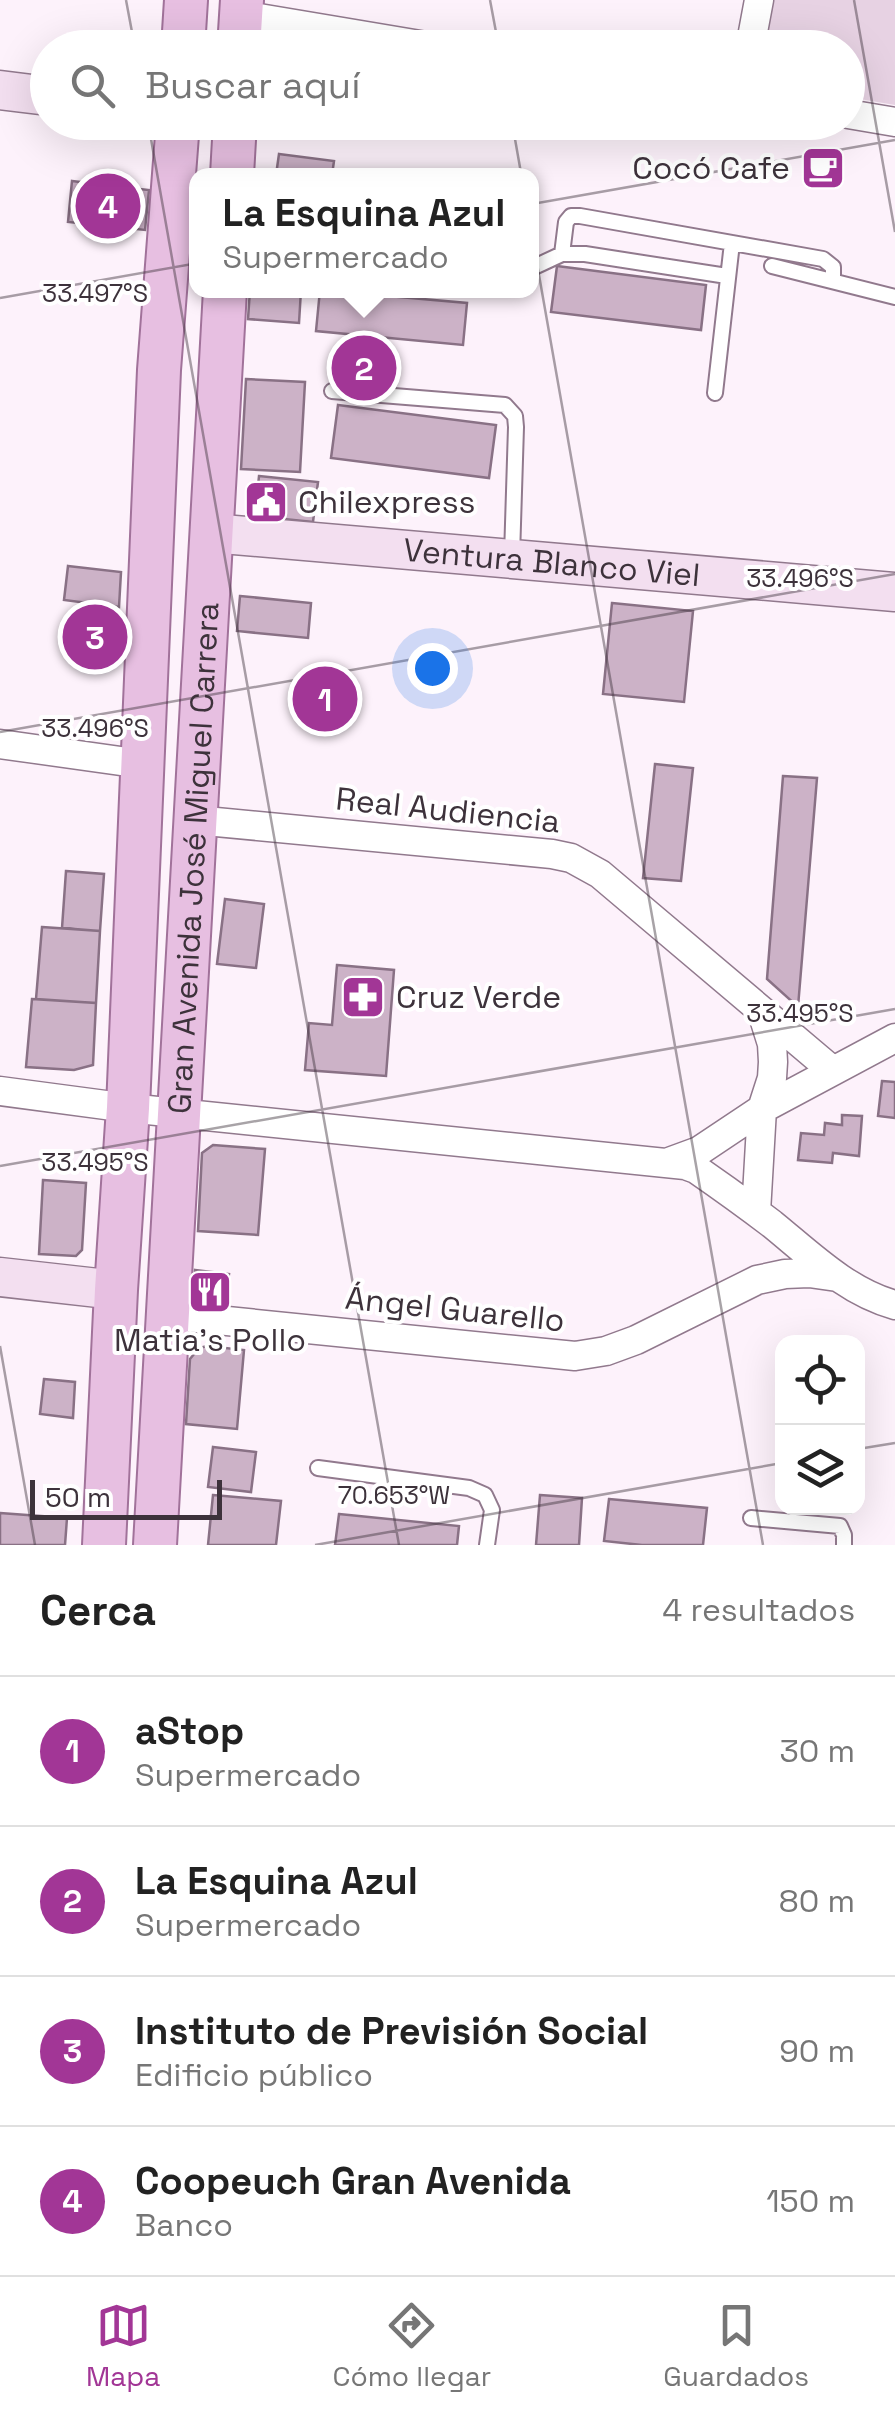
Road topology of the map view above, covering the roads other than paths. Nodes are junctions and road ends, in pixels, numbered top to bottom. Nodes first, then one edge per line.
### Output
1 (186, 0) edge
2 (759, 0) edge
3 (241, 21) edge
4 (184, 30) edge
5 (307, 30) edge
6 (753, 30) edge
7 (0, 90) edge
8 (30, 94) edge
9 (865, 117) edge
10 (895, 122) edge
11 (177, 140) edge
12 (234, 140) edge
13 (232, 168) edge
14 (732, 243) junction
15 (562, 254) junction
16 (539, 263) edge
17 (772, 266) dead end
18 (726, 276) junction
19 (833, 280) junction
20 (895, 297) edge
21 (225, 298) edge
22 (332, 390) dead end
23 (715, 393) dead end
24 (210, 533) junction
25 (512, 559) junction
26 (894, 584) edge
27 (0, 744) edge
28 (142, 764) junction
29 (195, 820) junction
30 (762, 1010) junction
31 (895, 1038) edge
32 (833, 1071) junction
33 (0, 1091) edge
34 (128, 1108) junction
35 (762, 1110) junction
36 (177, 1112) junction
37 (667, 1163) junction
38 (756, 1212) junction
39 (0, 1277) edge
40 (838, 1277) junction
41 (116, 1290) junction
42 (895, 1304) edge
43 (167, 1315) junction
44 (318, 1468) dead end
45 (751, 1518) dead end
46 (104, 1545) edge
47 (154, 1545) edge
48 (488, 1545) edge
49 (844, 1545) edge

1 - 4 main road
2 - 6 street
3 - 5 street
7 - 8 street
9 - 10 street
11 - 28 main road, Gran Avenida José Miguel Carrera
12 - 13 main road
14 - 15 lane
14 - 18 lane
14 - 19 lane
15 - 16 lane
15 - 18 lane
17 - 19 lane
18 - 23 lane
19 - 20 lane
21 - 24 main road, Gran Avenida José Miguel Carrera
22 - 25 lane
24 - 25 street, Ventura Blanco Viel
24 - 29 main road, Gran Avenida José Miguel Carrera
25 - 26 street, Ventura Blanco Viel
27 - 28 street
28 - 34 main road, Gran Avenida José Miguel Carrera
29 - 30 street, Real Audiencia
29 - 36 main road, Gran Avenida José Miguel Carrera
30 - 32 street, Real Audiencia
30 - 35 street
31 - 32 street
32 - 35 street
33 - 34 street
34 - 36 street
34 - 41 main road, Gran Avenida José Miguel Carrera
35 - 37 street
35 - 38 street
36 - 37 street
36 - 43 main road, Gran Avenida José Miguel Carrera
37 - 38 street, Ángel Guarello
38 - 40 street, Ángel Guarello
39 - 41 street
40 - 42 street, Ángel Guarello
40 - 43 street, Ángel Guarello
41 - 46 main road, Gran Avenida José Miguel Carrera
43 - 47 main road, Gran Avenida José Miguel Carrera
44 - 48 lane
45 - 49 lane

